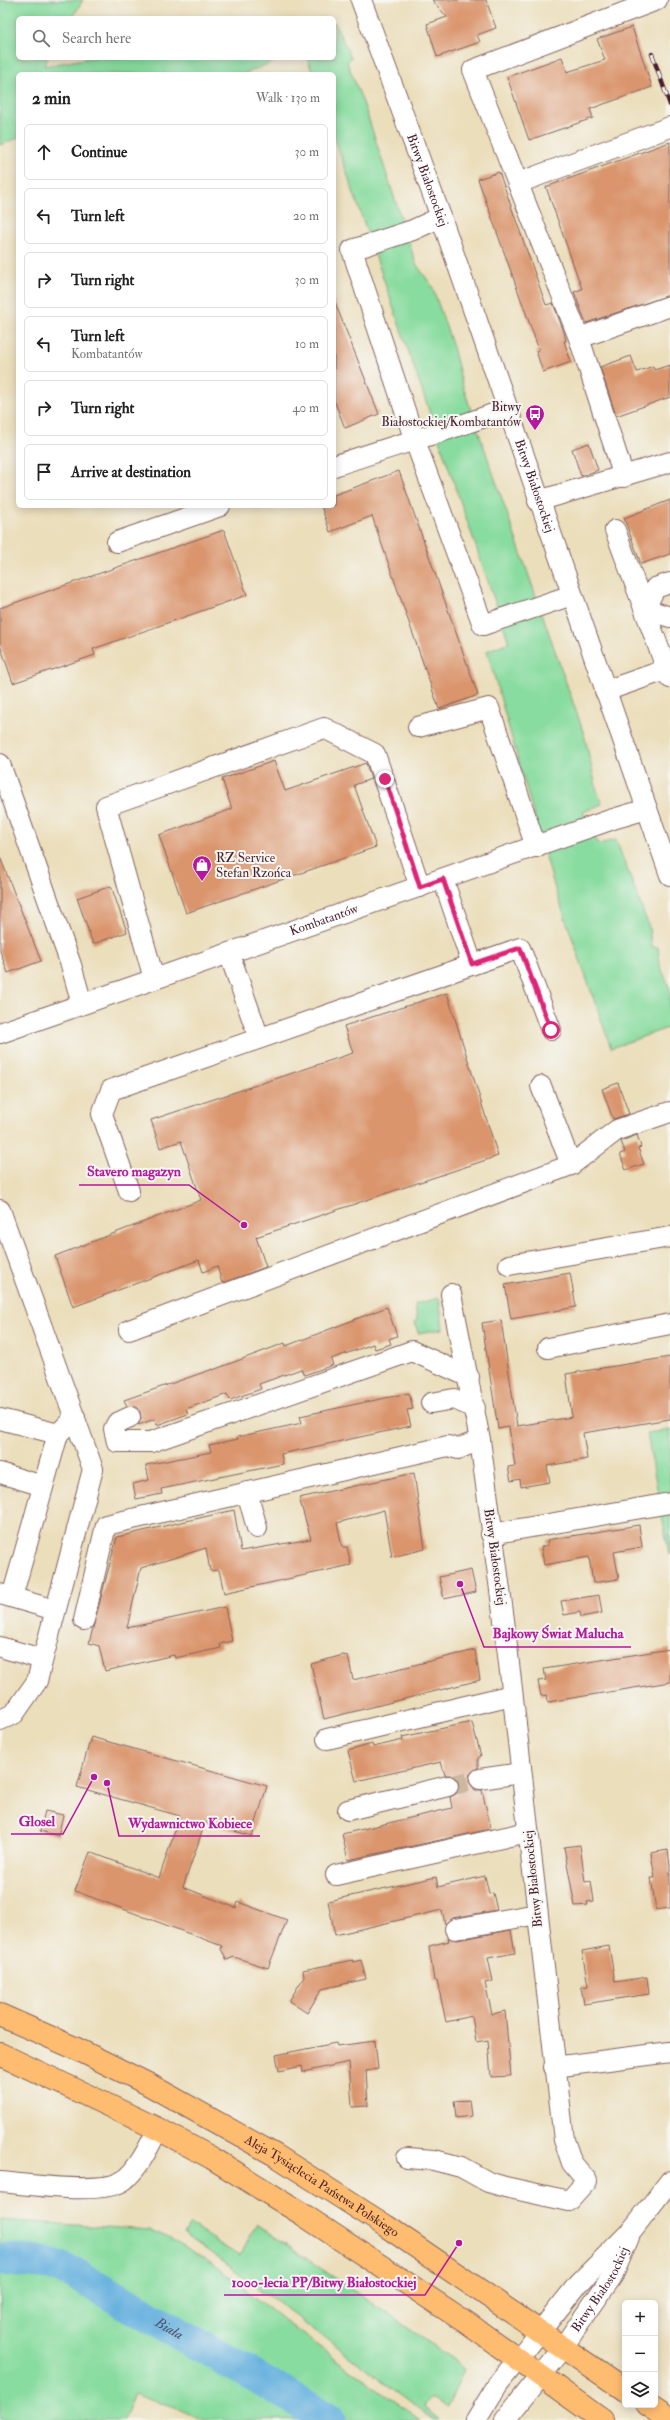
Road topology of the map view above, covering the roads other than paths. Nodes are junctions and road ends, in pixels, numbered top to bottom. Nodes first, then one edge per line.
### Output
1 (657, 0) edge
2 (363, 3) edge
3 (670, 127) edge
4 (518, 183) junction
5 (441, 217) junction
6 (670, 306) edge
7 (579, 338) junction
8 (506, 408) junction
9 (415, 441) junction
10 (670, 462) edge
11 (336, 465) edge
12 (624, 476) junction
13 (538, 501) junction
14 (214, 508) edge
15 (615, 530) dead end
16 (117, 542) dead end
17 (670, 583) edge
18 (572, 595) junction
19 (645, 609) junction
20 (670, 617) edge
21 (669, 674) edge
22 (605, 691) junction
23 (418, 727) dead end
24 (0, 764) edge
25 (647, 809) junction
26 (536, 847) junction
27 (666, 851) edge
28 (670, 875) edge
29 (443, 879) junction
30 (420, 887) junction
31 (229, 953) junction
32 (472, 964) junction
33 (154, 979) junction
34 (82, 1004) junction
35 (551, 1030) dead end
36 (0, 1033) edge
37 (259, 1038) junction
38 (541, 1086) dead end
39 (670, 1112) edge
40 (571, 1165) junction
41 (130, 1192) dead end
42 (0, 1210) edge
43 (670, 1237) edge
44 (509, 1265) dead end
45 (452, 1294) dead end
46 (670, 1324) edge
47 (128, 1330) dead end
48 (548, 1348) dead end
49 (469, 1377) junction
50 (431, 1402) dead end
51 (475, 1408) junction
52 (75, 1417) junction
53 (130, 1417) dead end
54 (0, 1419) edge
55 (58, 1434) junction
56 (480, 1440) junction
57 (0, 1473) edge
58 (43, 1486) junction
59 (247, 1492) junction
60 (670, 1503) edge
61 (257, 1528) dead end
62 (491, 1534) junction
63 (6, 1596) edge
64 (56, 1610) junction
65 (84, 1620) dead end
66 (0, 1647) edge
67 (42, 1659) junction
68 (512, 1695) junction
69 (0, 1720) edge
70 (327, 1739) dead end
71 (521, 1773) junction
72 (480, 1779) tunnel mouth
73 (448, 1786) tunnel mouth
74 (348, 1810) dead end
75 (528, 1832) junction
76 (336, 1875) dead end
77 (537, 1914) junction
78 (455, 1929) dead end
79 (0, 2016) edge
80 (670, 2052) edge
81 (0, 2054) edge
82 (554, 2064) junction
83 (158, 2129) junction
84 (407, 2158) dead end
85 (670, 2181) edge
86 (0, 2182) edge
87 (386, 2226) junction
88 (632, 2230) junction
89 (360, 2252) junction
90 (541, 2331) junction
91 (564, 2347) junction
92 (517, 2360) junction
93 (540, 2377) junction
94 (622, 2388) edge
95 (652, 2408) edge
96 (476, 2420) edge
97 (505, 2420) edge
98 (602, 2420) edge
99 (670, 2420) edge

1 - 4 street
2 - 5 street, Bitwy Białostockiej
3 - 4 street
4 - 7 street
5 - 8 street, Bitwy Białostockiej
5 - 9 street
6 - 7 street
7 - 12 street
8 - 9 street
8 - 13 street, Bitwy Białostockiej
9 - 11 street
9 - 18 street
10 - 12 street
12 - 13 street
13 - 18 street, Bitwy Białostockiej
14 - 16 street
15 - 19 street
17 - 19 street
18 - 22 street, Bitwy Białostockiej
19 - 20 street
19 - 21 street
21 - 22 street
22 - 25 street, Bitwy Białostockiej
23 - 26 street
24 - 34 street
25 - 26 street, Kombatantów
25 - 27 street, Bitwy Białostockiej
26 - 29 street, Kombatantów
27 - 28 street, Bitwy Białostockiej
29 - 30 street, Kombatantów
29 - 32 street
30 - 31 street, Kombatantów
30 - 33 street
31 - 33 street, Kombatantów
31 - 37 street
32 - 35 street
32 - 37 street
33 - 34 street, Kombatantów
34 - 36 street, Kombatantów
37 - 41 street
38 - 40 street
39 - 40 street
40 - 47 street
42 - 52 street
43 - 44 street
45 - 49 street, Bitwy Białostockiej
46 - 48 street
49 - 51 street, Bitwy Białostockiej
49 - 53 street
50 - 51 street
51 - 56 street, Bitwy Białostockiej
52 - 55 street
52 - 64 street
54 - 55 street
55 - 58 street
56 - 59 street
56 - 62 street, Bitwy Białostockiej
57 - 58 street
58 - 63 street
59 - 61 street
59 - 65 street
60 - 62 street
62 - 68 street, Bitwy Białostockiej
63 - 64 street
64 - 67 street
66 - 67 street
67 - 69 street
68 - 70 street
68 - 71 street, Bitwy Białostockiej
71 - 72 street
71 - 75 street, Bitwy Białostockiej
73 - 74 street
75 - 76 street
75 - 77 street, Bitwy Białostockiej
77 - 78 street
77 - 82 street, Bitwy Białostockiej
79 - 87 main road, Aleja Tysiąclecia Państwa Polskiego
80 - 82 street
81 - 83 main road
82 - 84 street, Bitwy Białostockiej
83 - 86 street
83 - 89 main road
85 - 88 street, Bitwy Białostockiej
87 - 89 main road
87 - 90 main road, Aleja Tysiąclecia Państwa Polskiego
88 - 90 street, Bitwy Białostockiej
88 - 91 street, Bitwy Białostockiej
89 - 92 main road
90 - 91 main road, Aleja Tysiąclecia Państwa Polskiego
90 - 92 street, Bitwy Białostockiej
91 - 93 street, Bitwy Białostockiej
91 - 94 main road, Aleja Tysiąclecia Państwa Polskiego
92 - 93 main road
92 - 96 street, Bitwy Białostockiej
93 - 97 street, Bitwy Białostockiej
93 - 98 main road
95 - 99 main road

